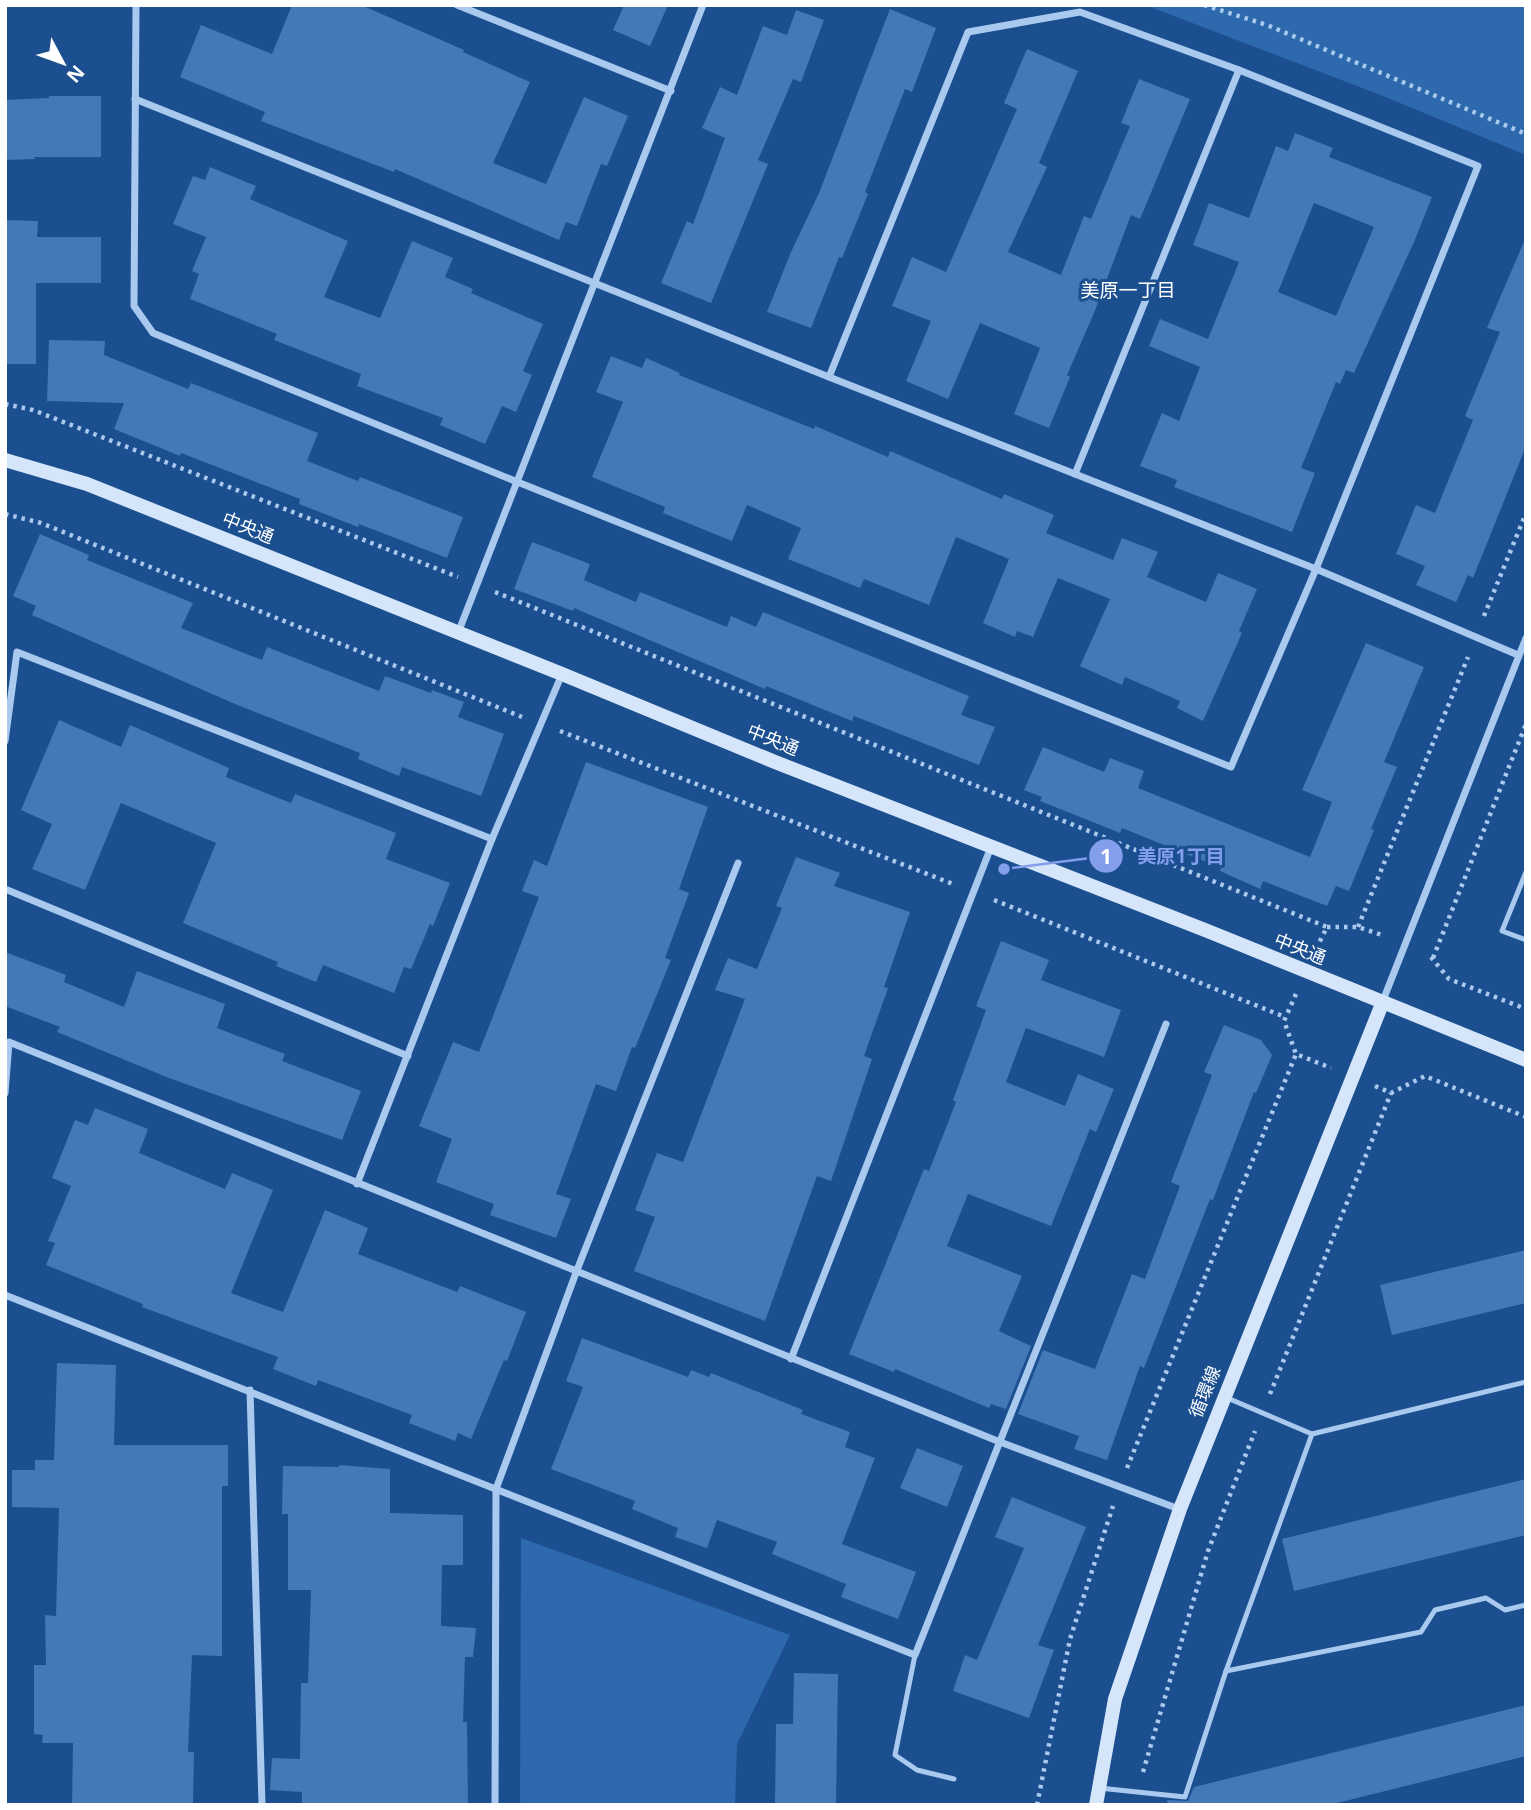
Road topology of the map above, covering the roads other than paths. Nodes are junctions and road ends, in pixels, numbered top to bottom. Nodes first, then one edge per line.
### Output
1 (136, 5) edge
2 (457, 5) edge
3 (702, 5) edge
4 (1239, 70) junction
5 (671, 91) junction
6 (135, 99) junction
7 (592, 283) junction
8 (829, 377) junction
9 (5, 460) edge
10 (1075, 474) junction
11 (515, 481) junction
12 (1316, 569) junction
13 (458, 632) junction
14 (1525, 641) edge
15 (1518, 654) junction
16 (562, 674) junction
17 (5, 741) edge
18 (492, 839) junction
19 (991, 847) junction
20 (738, 863) dead end
21 (1526, 872) edge
22 (5, 889) edge
23 (1526, 940) edge
24 (1382, 1004) junction
25 (1166, 1024) dead end
26 (408, 1056) junction
27 (1526, 1060) edge
28 (5, 1093) edge
29 (357, 1184) junction
30 (577, 1270) junction
31 (5, 1295) edge
32 (791, 1359) junction
33 (1526, 1382) edge
34 (250, 1390) junction
35 (1224, 1397) junction
36 (1312, 1434) junction
37 (1000, 1442) junction
38 (496, 1489) junction
39 (1180, 1510) junction
40 (1526, 1605) edge
41 (915, 1655) junction
42 (1226, 1671) junction
43 (954, 1779) dead end
44 (1098, 1788) junction
45 (1185, 1797) junction
46 (262, 1805) edge
47 (495, 1805) edge
48 (1096, 1805) edge
49 (1185, 1805) edge

1 - 6 street
2 - 5 street
3 - 5 street
4 - 8 street
4 - 10 street
4 - 12 street
5 - 7 street
6 - 7 street
6 - 11 street
7 - 8 street
7 - 11 street
8 - 10 street
9 - 13 street, 中央通
10 - 12 street
11 - 12 street
11 - 13 street
12 - 15 street
13 - 16 street, 中央通
14 - 15 street
15 - 24 street
16 - 18 street
16 - 19 street, 中央通
17 - 18 street
18 - 26 street
19 - 24 street, 中央通
19 - 32 street
20 - 30 street
21 - 23 lane
22 - 26 street
24 - 27 street, 中央通
24 - 35 street, 循環線
25 - 37 street
26 - 29 street
28 - 29 street
29 - 30 street
30 - 32 street
30 - 38 street
31 - 34 street
32 - 37 street
33 - 36 lane
34 - 38 street
34 - 46 street
35 - 36 lane
35 - 39 street, 循環線
36 - 42 lane
37 - 39 street
37 - 41 street
38 - 41 street
38 - 47 street
39 - 44 street, 循環線
40 - 42 lane
41 - 43 lane
42 - 45 lane
44 - 45 lane
44 - 48 street, 循環線
45 - 49 lane

